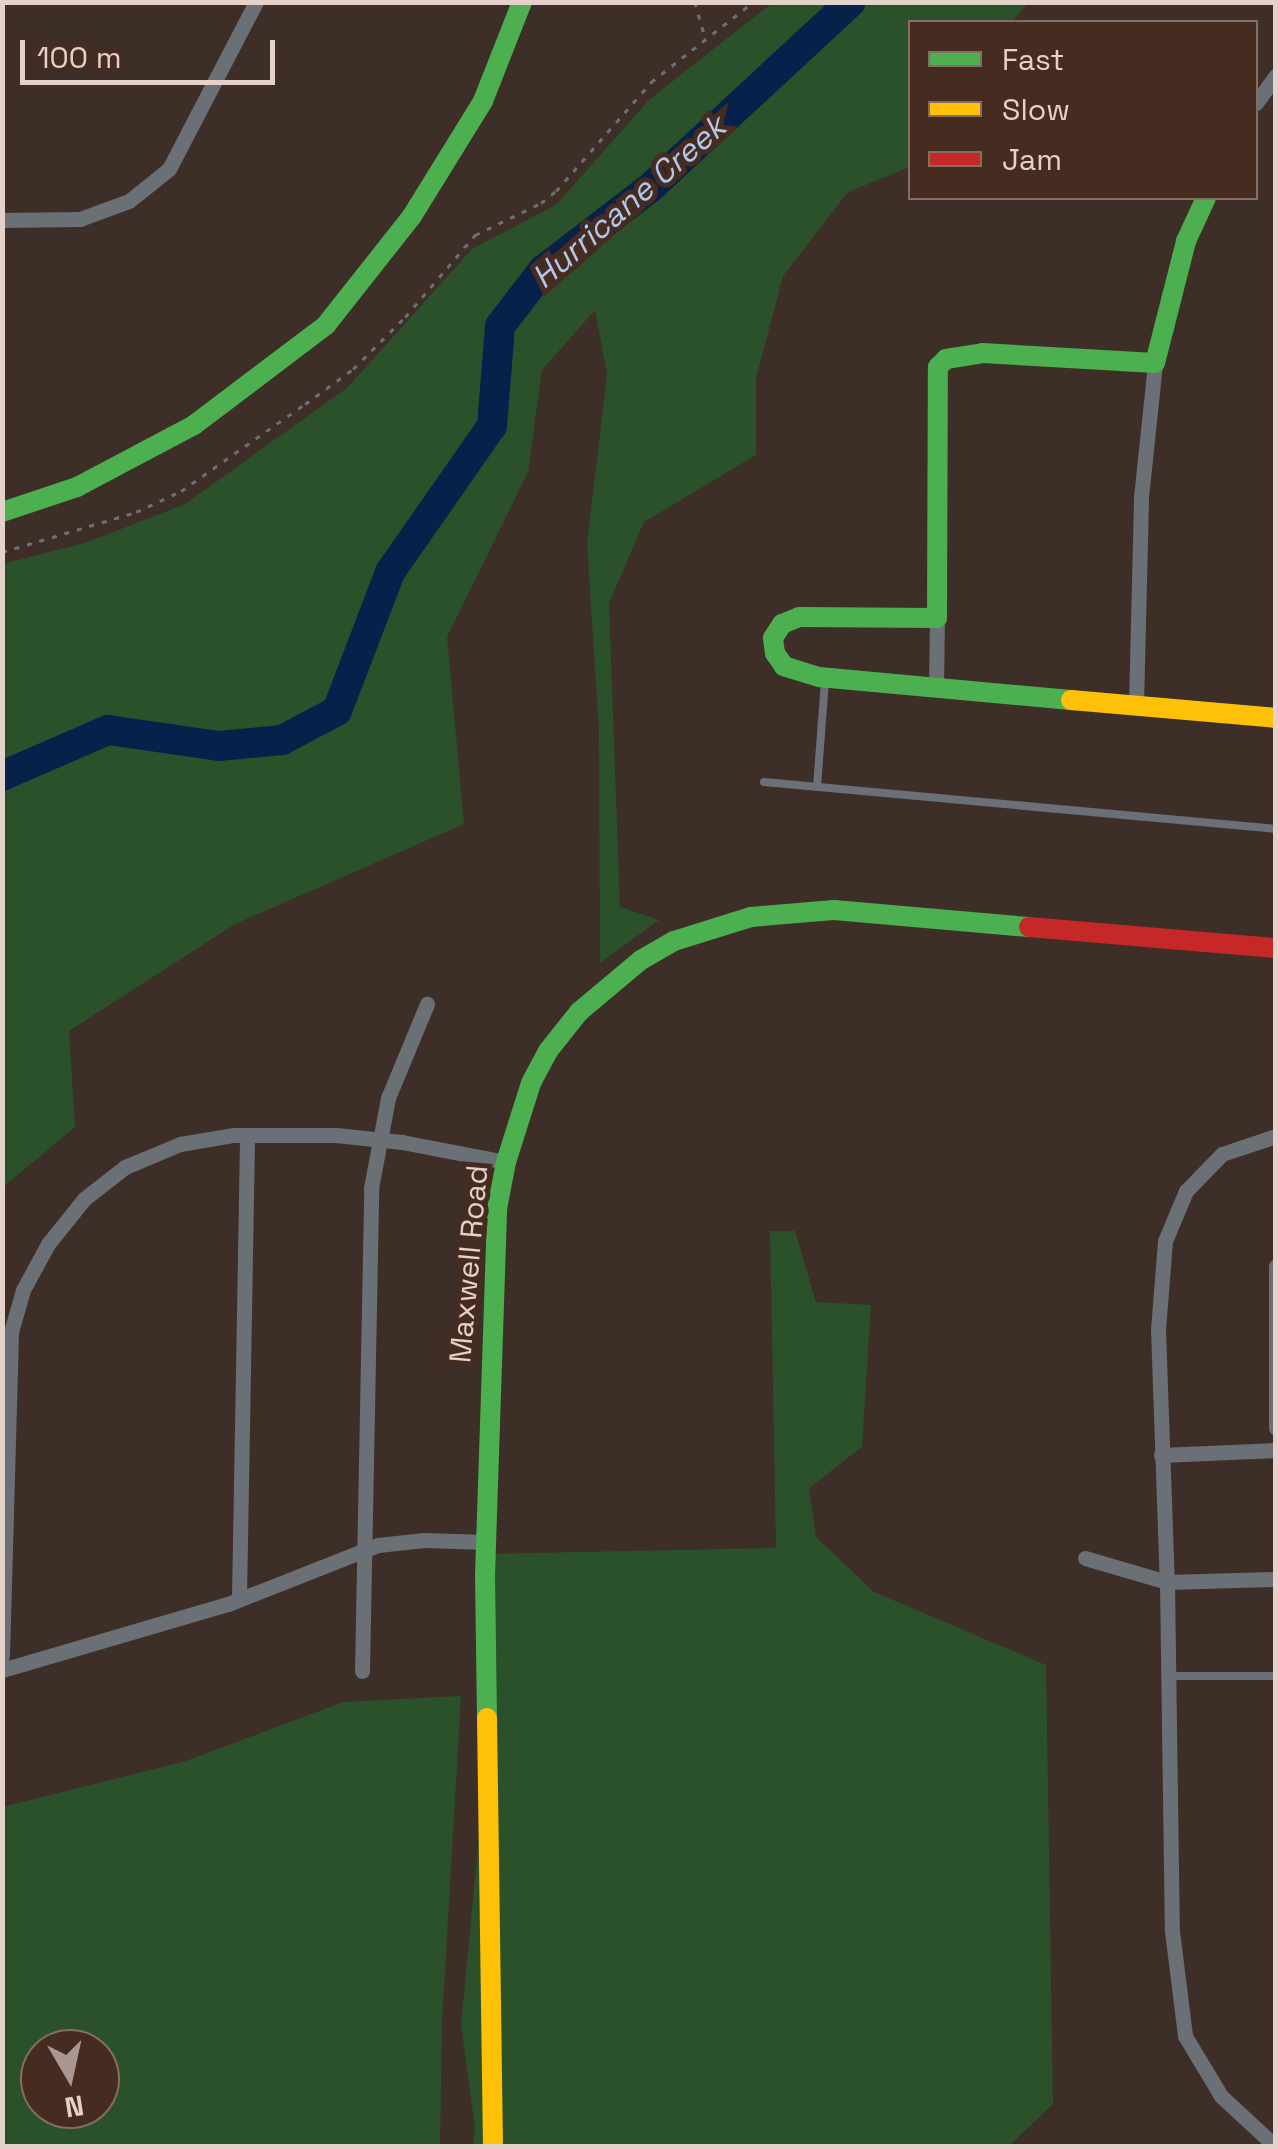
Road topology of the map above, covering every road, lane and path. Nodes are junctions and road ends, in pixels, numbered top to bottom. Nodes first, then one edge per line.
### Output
1 (256, 2) edge
2 (522, 2) edge
3 (695, 2) edge
4 (753, 2) edge
5 (705, 40) junction
6 (1276, 76) edge
7 (1258, 100) edge
8 (1205, 200) edge
9 (2, 220) edge
10 (1155, 362) junction
11 (2, 512) edge
12 (2, 552) edge
13 (937, 618) junction
14 (826, 678) junction
15 (936, 688) junction
16 (1136, 706) junction
17 (1276, 718) edge
18 (764, 782) dead end
19 (818, 786) junction
20 (1276, 829) edge
21 (1276, 948) edge
22 (427, 1004) dead end
23 (247, 1135) junction
24 (1276, 1136) edge
25 (380, 1140) junction
26 (506, 1162) junction
27 (1276, 1266) edge
28 (1276, 1428) edge
29 (1275, 1448) edge
30 (1162, 1455) junction
31 (486, 1542) junction
32 (364, 1550) junction
33 (1085, 1558) dead end
34 (1276, 1579) edge
35 (1166, 1582) junction
36 (239, 1599) junction
37 (2, 1656) edge
38 (2, 1670) edge
39 (362, 1671) dead end
40 (1169, 1676) junction
41 (1276, 1676) edge
42 (493, 2146) edge
43 (1275, 2146) edge

1 - 9 street
2 - 11 street
3 - 5 path
4 - 5 path
5 - 12 path
6 - 7 street
8 - 10 street
10 - 13 street
10 - 16 street
13 - 14 street
13 - 15 street
14 - 15 street
14 - 19 lane
15 - 16 street
16 - 17 street
18 - 19 lane
19 - 20 lane
21 - 26 street, Maxwell Road
22 - 25 street
23 - 25 street
23 - 36 street
23 - 37 street
24 - 30 street
25 - 26 street
25 - 32 street
26 - 31 street, Maxwell Road
27 - 28 street
29 - 30 street
30 - 35 street
31 - 32 street
31 - 42 street, Maxwell Road
32 - 36 street
32 - 39 street
33 - 35 street
34 - 35 street
35 - 40 street
36 - 38 street
40 - 41 lane
40 - 43 street

